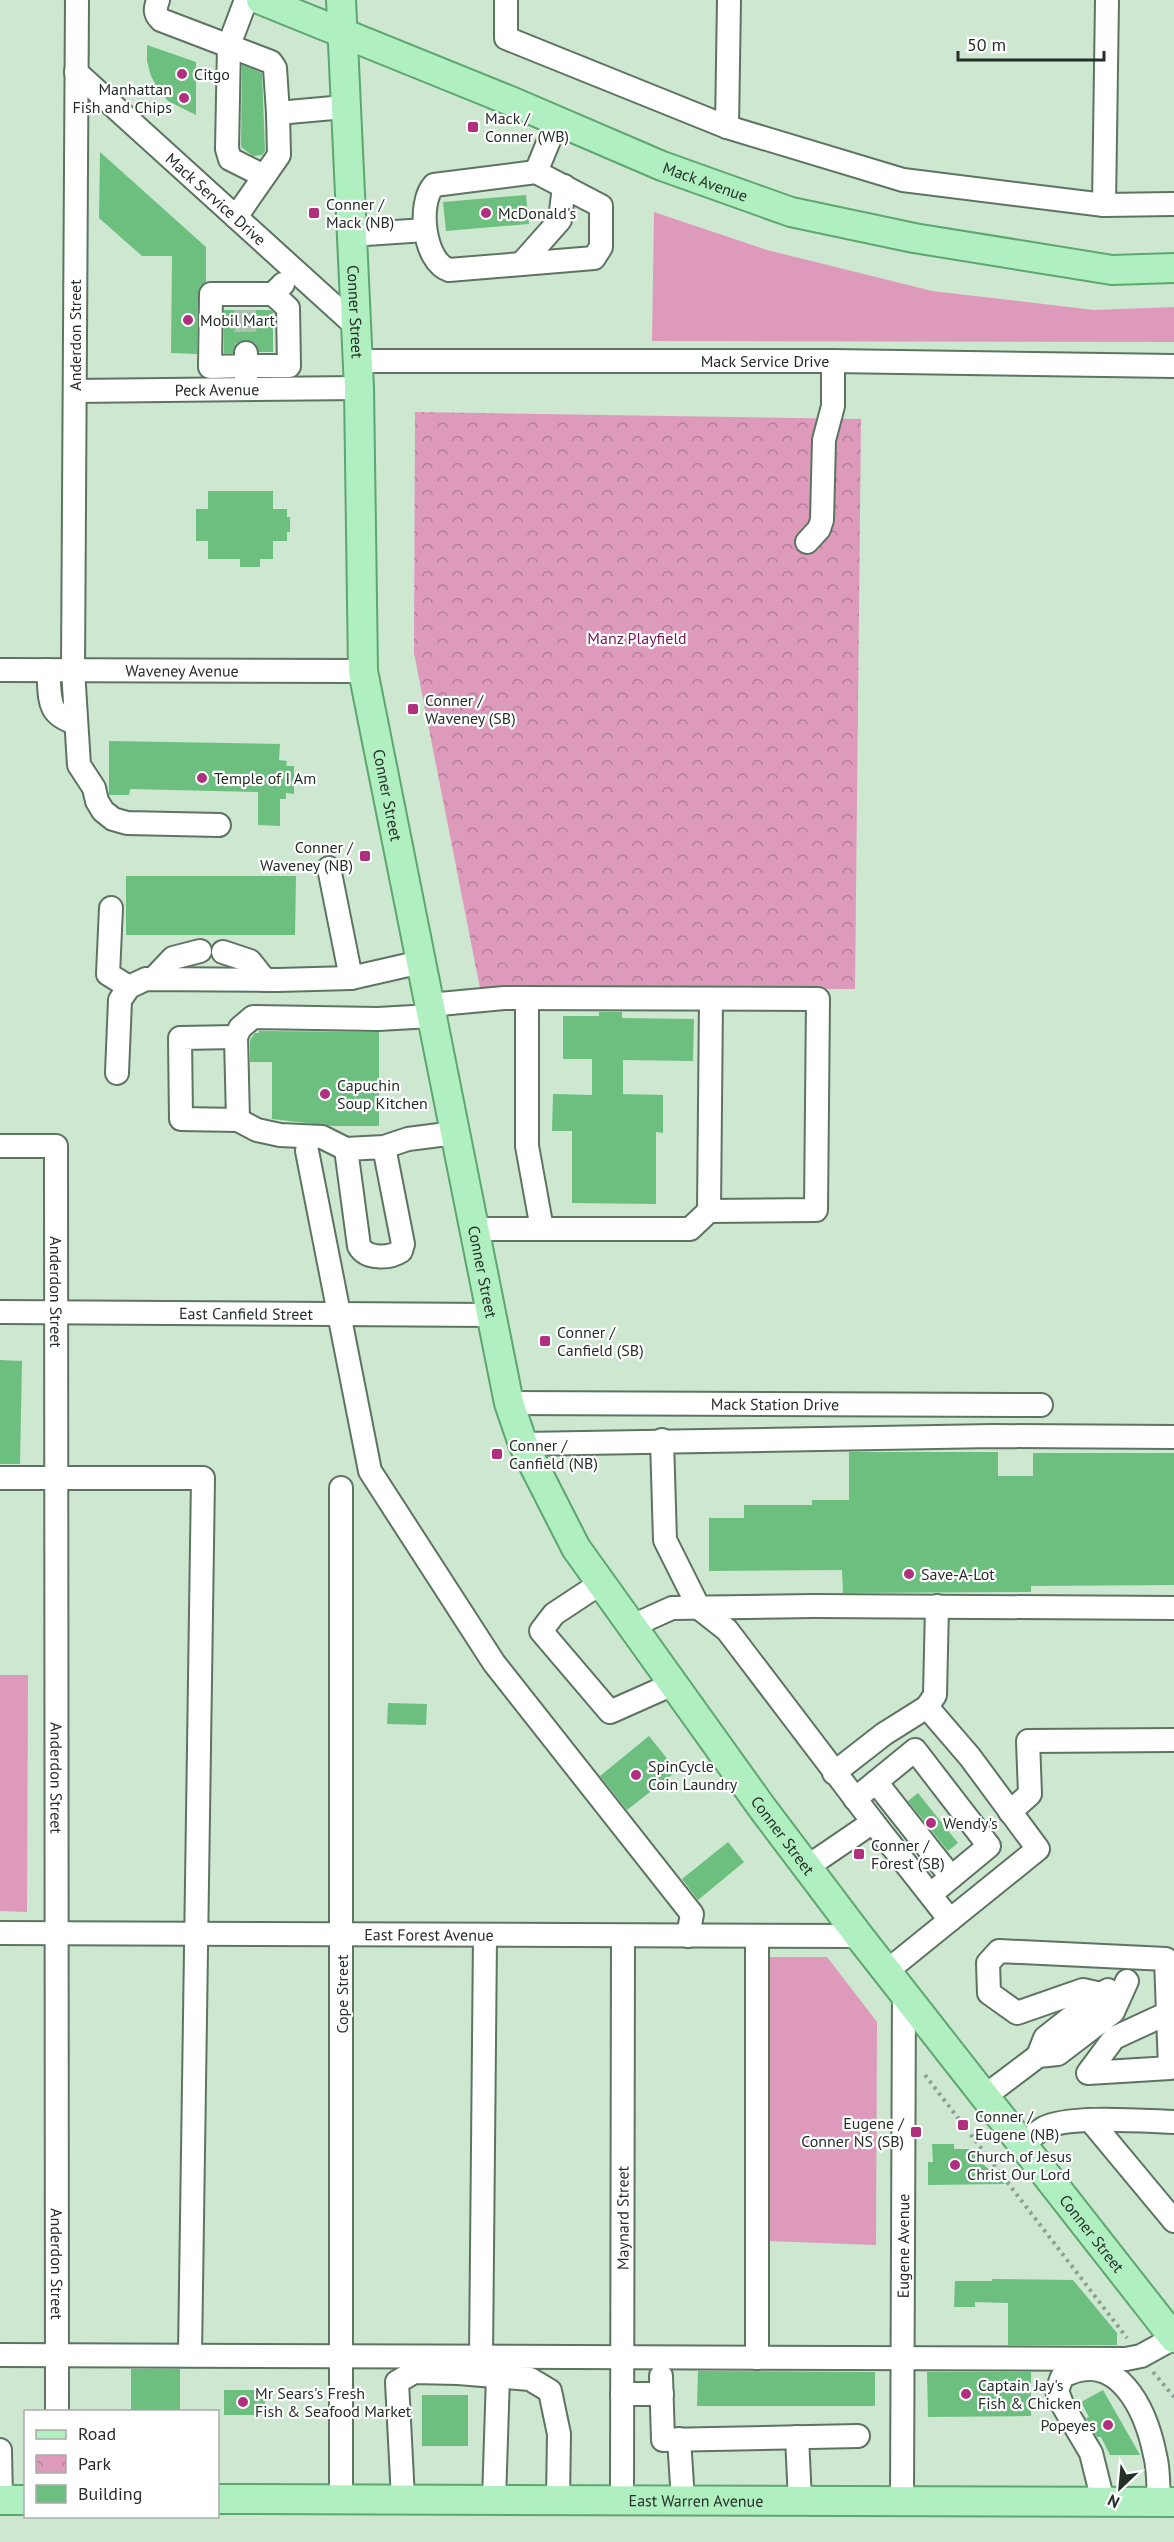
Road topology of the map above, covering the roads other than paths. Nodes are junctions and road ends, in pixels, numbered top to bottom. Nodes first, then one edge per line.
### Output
1 (77, 0) edge
2 (158, 0) edge
3 (246, 0) edge
4 (261, 0) edge
5 (340, 0) edge
6 (506, 0) edge
7 (729, 0) edge
8 (1107, 0) edge
9 (340, 32) junction
10 (229, 45) junction
11 (76, 72) junction
12 (344, 107) junction
13 (278, 113) junction
14 (557, 121) junction
15 (727, 127) junction
16 (536, 172) junction
17 (264, 176) junction
18 (564, 186) junction
19 (1174, 204) edge
20 (1104, 205) junction
21 (236, 217) junction
22 (425, 230) junction
23 (351, 235) junction
24 (521, 264) junction
25 (1174, 268) edge
26 (296, 272) junction
27 (273, 294) junction
28 (355, 326) junction
29 (246, 359) junction
30 (833, 361) junction
31 (1174, 366) edge
32 (358, 374) junction
33 (246, 389) junction
34 (75, 391) junction
35 (807, 542) dead end
36 (0, 670) edge
37 (48, 670) junction
38 (73, 670) junction
39 (363, 671) junction
40 (76, 723) junction
41 (219, 825) dead end
42 (329, 868) dead end
43 (111, 908) dead end
44 (200, 951) dead end
45 (223, 951) dead end
46 (421, 962) junction
47 (154, 978) junction
48 (351, 978) junction
49 (265, 980) junction
50 (129, 987) junction
51 (527, 998) junction
52 (711, 999) junction
53 (430, 1010) junction
54 (236, 1037) junction
55 (117, 1073) dead end
56 (238, 1120) junction
57 (455, 1133) junction
58 (0, 1146) edge
59 (384, 1146) junction
60 (346, 1149) junction
61 (307, 1151) dead end
62 (709, 1211) junction
63 (474, 1229) junction
64 (542, 1229) junction
65 (56, 1311) junction
66 (0, 1312) edge
67 (341, 1314) junction
68 (491, 1315) junction
69 (509, 1404) junction
70 (1041, 1405) dead end
71 (1174, 1437) edge
72 (662, 1440) junction
73 (523, 1444) junction
74 (0, 1478) edge
75 (56, 1479) junction
76 (341, 1488) dead end
77 (601, 1583) junction
78 (937, 1606) junction
79 (699, 1608) junction
80 (1174, 1608) edge
81 (632, 1626) junction
82 (673, 1684) junction
83 (927, 1707) junction
84 (1174, 1740) edge
85 (834, 1773) junction
86 (876, 1782) junction
87 (855, 1799) junction
88 (1010, 1812) junction
89 (873, 1822) junction
90 (807, 1867) junction
91 (951, 1877) junction
92 (931, 1894) junction
93 (950, 1920) junction
94 (0, 1933) edge
95 (57, 1934) junction
96 (195, 1934) junction
97 (342, 1935) junction
98 (485, 1936) junction
99 (623, 1936) junction
100 (688, 1936) junction
101 (758, 1936) junction
102 (859, 1936) junction
103 (1170, 1959) edge
104 (895, 1982) junction
105 (1127, 1982) junction
106 (1101, 1994) junction
107 (1168, 2013) junction
108 (1038, 2056) junction
109 (1172, 2068) edge
110 (985, 2096) junction
111 (1090, 2120) junction
112 (1174, 2122) edge
113 (1022, 2145) junction
114 (1174, 2221) edge
115 (1170, 2326) edge
116 (57, 2354) junction
117 (190, 2354) junction
118 (0, 2355) edge
119 (341, 2356) junction
120 (482, 2357) junction
121 (903, 2357) junction
122 (622, 2358) junction
123 (758, 2358) junction
124 (498, 2376) junction
125 (622, 2394) junction
126 (57, 2410) edge
127 (858, 2436) dead end
128 (797, 2437) junction
129 (679, 2439) junction
130 (0, 2450) edge
131 (219, 2499) edge
132 (341, 2499) junction
133 (403, 2499) junction
134 (0, 2500) edge
135 (24, 2500) edge
136 (494, 2500) junction
137 (558, 2500) junction
138 (622, 2500) junction
139 (683, 2500) junction
140 (800, 2500) junction
141 (902, 2500) junction
142 (1102, 2501) junction
143 (1166, 2502) edge

1 - 11 street, Anderdon Street
2 - 10 street
3 - 10 street
4 - 9 main road, Mack Avenue
5 - 9 main road, Conner Street
6 - 15 street
7 - 15 street
8 - 20 street
9 - 12 main road, Conner Street
9 - 14 main road, Mack Avenue
10 - 13 street
10 - 17 street
11 - 21 street, Mack Service Drive
11 - 34 street, Anderdon Street
12 - 13 street
12 - 23 main road, Conner Street
13 - 17 street
14 - 16 street
14 - 25 main road, Mack Avenue
15 - 20 street
16 - 18 street
16 - 22 street
17 - 21 street
18 - 24 street
18 - 24 street
19 - 20 street
21 - 26 street, Mack Service Drive
22 - 23 street
22 - 24 street
23 - 28 main road, Conner Street
26 - 27 street
26 - 28 street, Mack Service Drive
27 - 29 street
27 - 29 street
28 - 32 main road, Conner Street
29 - 33 street
30 - 31 street, Mack Service Drive
30 - 32 street, Mack Service Drive
30 - 35 street
32 - 33 street, Peck Avenue
32 - 39 main road, Conner Street
33 - 34 street, Peck Avenue
34 - 38 street, Anderdon Street
36 - 37 street, Waveney Avenue
37 - 38 street, Waveney Avenue
37 - 40 street
38 - 39 street, Waveney Avenue
38 - 40 street, Anderdon Street
39 - 46 main road, Conner Street
40 - 41 street, Anderdon Street
42 - 48 street
43 - 50 street
44 - 47 street
45 - 49 street
46 - 48 street
46 - 53 main road, Conner Street
47 - 49 street
47 - 50 street
48 - 49 street
50 - 55 street
51 - 52 street
51 - 53 street
51 - 64 street
52 - 62 street
52 - 62 street
53 - 54 street
53 - 57 main road, Conner Street
54 - 56 street
54 - 56 street
56 - 60 street
57 - 59 street
57 - 63 main road, Conner Street
58 - 65 street, Anderdon Street
59 - 60 street
59 - 60 street
61 - 67 street
62 - 64 street
63 - 64 street
63 - 68 main road, Conner Street
65 - 66 street, East Canfield Street
65 - 67 street, East Canfield Street
65 - 75 street, Anderdon Street
67 - 68 street, East Canfield Street
67 - 100 street
68 - 69 main road, Conner Street
69 - 70 street, Mack Station Drive
69 - 73 main road, Conner Street
71 - 72 street
72 - 73 street
72 - 79 street
73 - 77 main road, Conner Street
74 - 75 street
75 - 95 street, Anderdon Street
75 - 96 street
76 - 97 street, Cope Street
77 - 81 main road, Conner Street
77 - 82 street
78 - 79 street
78 - 80 street
78 - 83 street
79 - 81 street
79 - 85 street
81 - 82 main road, Conner Street
82 - 90 main road, Conner Street
83 - 85 street
83 - 88 street
84 - 88 street
85 - 87 street
86 - 87 street
86 - 91 street
86 - 91 street
87 - 89 street
88 - 93 street
89 - 90 street
89 - 92 street
90 - 102 main road, Conner Street
91 - 92 street
92 - 93 street
93 - 104 street
94 - 95 street, East Forest Avenue
95 - 96 street, East Forest Avenue
95 - 116 street, Anderdon Street
96 - 97 street, East Forest Avenue
96 - 117 street
97 - 98 street, East Forest Avenue
97 - 119 street, Cope Street
98 - 99 street, East Forest Avenue
98 - 120 street
99 - 100 street, East Forest Avenue
99 - 122 street, Maynard Street
100 - 101 street, East Forest Avenue
101 - 102 street, East Forest Avenue
101 - 123 street
102 - 104 main road, Conner Street
103 - 105 street
103 - 106 street
103 - 107 street
104 - 110 main road, Conner Street
104 - 121 street, Eugene Avenue
105 - 106 street
105 - 108 street
106 - 108 street
107 - 109 street
107 - 109 street
108 - 110 street
110 - 113 main road, Conner Street
111 - 112 street
111 - 113 street
111 - 114 street
113 - 115 main road, Conner Street
115 - 121 street
116 - 117 street
116 - 118 street
116 - 126 street, Anderdon Street
117 - 119 street
119 - 120 street
119 - 132 street, Cope Street
120 - 122 street
121 - 123 street
121 - 141 street, Eugene Avenue
122 - 123 street
122 - 125 street, Maynard Street
124 - 133 street
124 - 136 street
124 - 137 street
125 - 129 street
125 - 138 street, Maynard Street
127 - 128 street
128 - 129 street
128 - 140 street
129 - 139 street
130 - 134 street
131 - 132 main road, East Warren Avenue
132 - 133 main road, East Warren Avenue
133 - 136 main road, East Warren Avenue
134 - 135 main road
136 - 137 main road, East Warren Avenue
137 - 138 main road, East Warren Avenue
138 - 139 main road, East Warren Avenue
139 - 140 main road, East Warren Avenue
140 - 141 main road, East Warren Avenue
141 - 142 main road, East Warren Avenue
142 - 143 main road, East Warren Avenue
142 - 143 street

